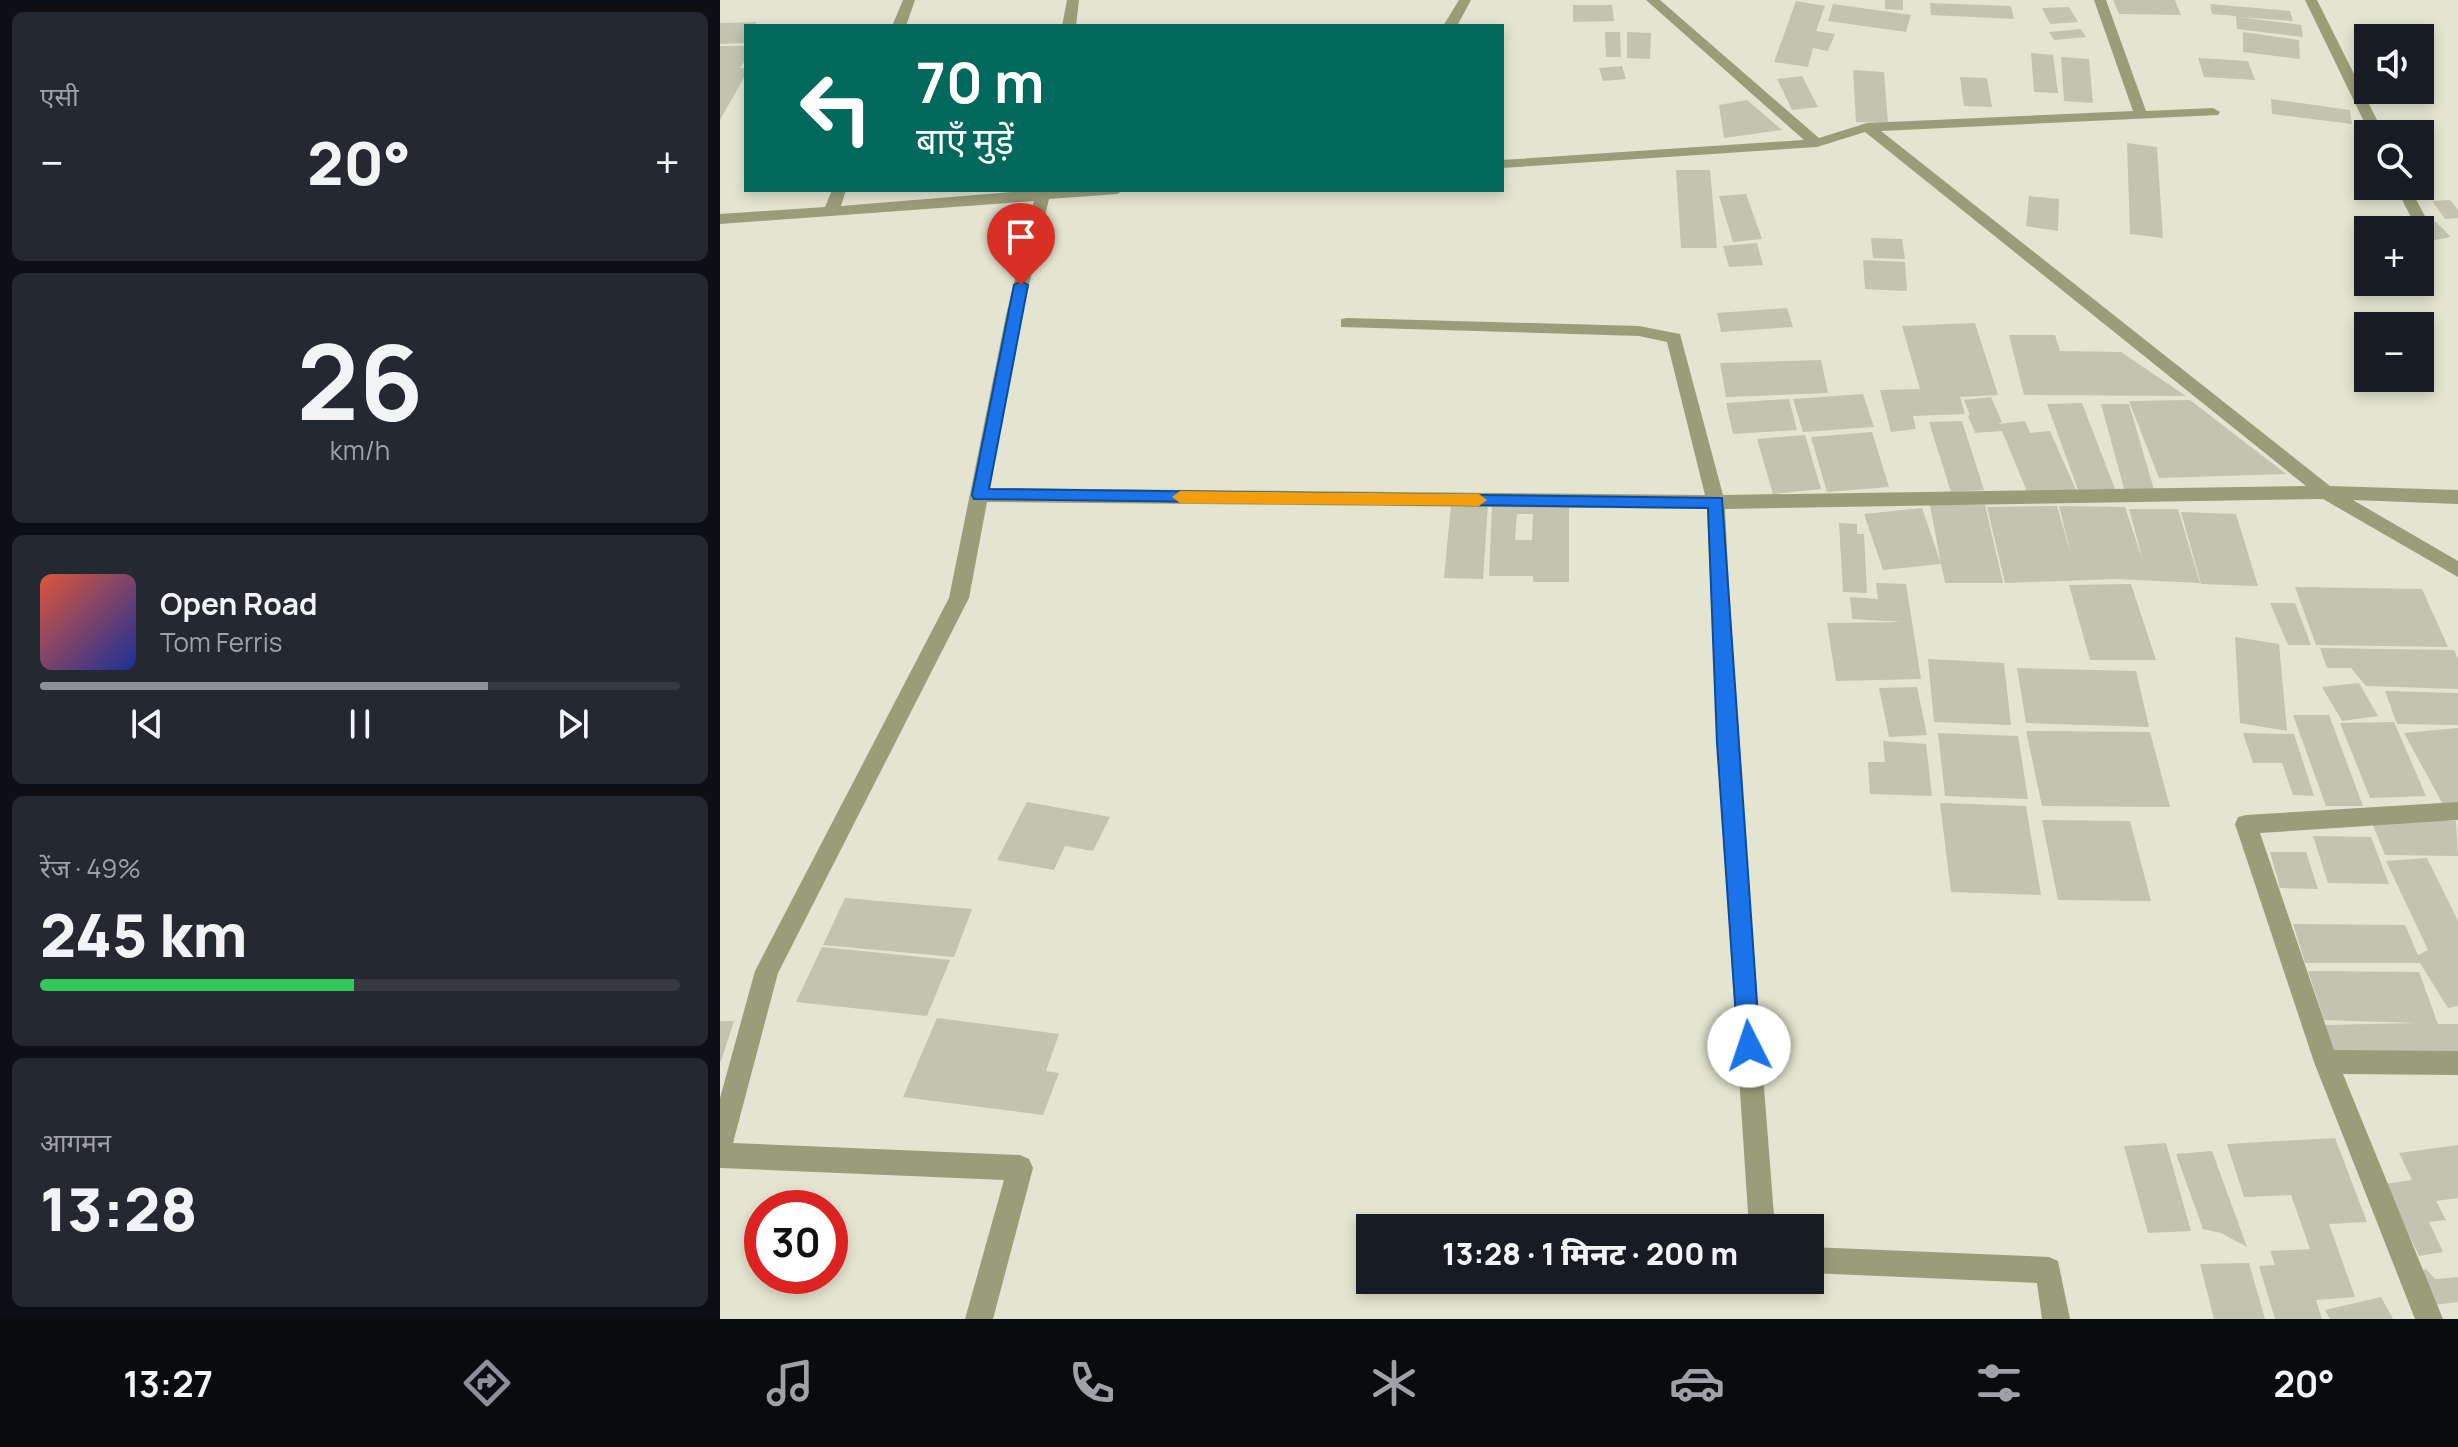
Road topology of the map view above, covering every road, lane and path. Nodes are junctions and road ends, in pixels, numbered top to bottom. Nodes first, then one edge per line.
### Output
1 (909, 0) edge
2 (1073, 0) edge
3 (1465, 0) edge
4 (1652, 0) edge
5 (2100, 0) edge
6 (2311, 0) edge
7 (900, 24) edge
8 (1069, 24) edge
9 (1451, 24) edge
10 (2213, 112) dead end
11 (2141, 115) junction
12 (2370, 120) edge
13 (1867, 127) junction
14 (1817, 143) junction
15 (1504, 164) edge
16 (838, 192) edge
17 (1043, 192) edge
18 (832, 209) junction
19 (720, 219) edge
20 (1347, 323) dead end
21 (2326, 492) junction
22 (980, 495) junction
23 (2458, 497) edge
24 (1716, 502) junction
25 (2458, 570) edge
26 (2458, 811) edge
27 (2326, 1062) junction
28 (2458, 1063) edge
29 (720, 1144) edge
30 (720, 1155) edge
31 (1761, 1214) edge
32 (1824, 1261) edge
33 (979, 1319) edge
34 (2056, 1319) edge
35 (2429, 1319) edge

1 - 7 street
2 - 8 street
3 - 9 street
4 - 14 street
5 - 11 street
6 - 12 street
10 - 11 street
11 - 13 street
13 - 14 street
13 - 21 street
14 - 15 street
16 - 18 street
17 - 18 street
17 - 22 street
18 - 19 street
20 - 24 street
21 - 23 street
21 - 24 street
21 - 25 street
22 - 24 street
22 - 29 street
24 - 31 street
26 - 27 street
27 - 28 street
27 - 35 street
30 - 33 street
32 - 34 street

